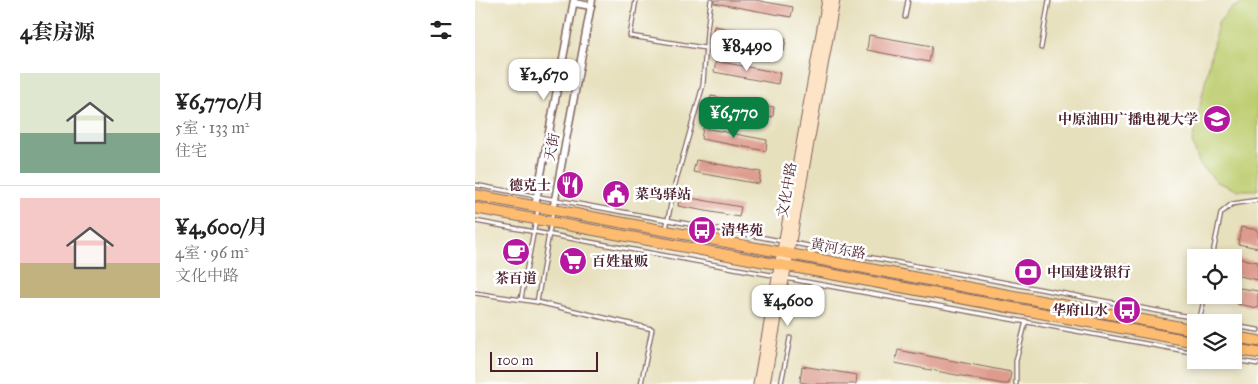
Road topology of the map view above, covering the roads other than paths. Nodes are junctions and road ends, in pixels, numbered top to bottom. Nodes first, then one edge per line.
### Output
1 (636, 0) edge
2 (711, 0) edge
3 (827, 0) edge
4 (835, 0) edge
5 (908, 0) edge
6 (1049, 0) edge
7 (574, 1) edge
8 (592, 3) edge
9 (905, 17) dead end
10 (705, 48) junction
11 (1041, 48) dead end
12 (475, 185) edge
13 (475, 195) edge
14 (1258, 200) edge
15 (537, 203) junction
16 (554, 205) junction
17 (475, 208) edge
18 (536, 219) junction
19 (475, 220) edge
20 (551, 222) junction
21 (667, 226) junction
22 (533, 231) junction
23 (549, 234) junction
24 (787, 242) junction
25 (1214, 249) edge
26 (786, 253) junction
27 (783, 265) junction
28 (781, 277) junction
29 (475, 293) edge
30 (521, 299) junction
31 (537, 302) junction
32 (1025, 321) junction
33 (1187, 322) edge
34 (1187, 322) edge
35 (1242, 327) edge
36 (1258, 330) edge
37 (790, 338) dead end
38 (1242, 338) edge
39 (1187, 340) edge
40 (1258, 341) edge
41 (1242, 350) edge
42 (1187, 351) edge
43 (1258, 353) edge
44 (1242, 361) edge
45 (1258, 364) edge
46 (641, 384) edge
47 (765, 384) edge
48 (781, 384) edge
49 (1016, 384) edge

1 - 10 lane
2 - 10 lane
3 - 24 street, 文化中路
4 - 24 street, 文化中路
5 - 9 lane
6 - 11 lane
7 - 8 street
7 - 15 street, 天街
8 - 16 street, 天街
10 - 21 lane
12 - 15 lane
13 - 15 main road, 黄河东路
14 - 25 lane
15 - 16 main road, 黄河东路
15 - 18 lane
16 - 20 lane
16 - 21 main road, 黄河东路
17 - 18 main road, 黄河东路
18 - 20 main road, 黄河东路
18 - 22 lane
19 - 22 lane
20 - 23 lane
20 - 27 main road, 黄河东路
21 - 24 lane
21 - 26 main road, 黄河东路
22 - 23 lane
22 - 30 lane
23 - 28 lane
23 - 31 lane
24 - 26 street, 文化中路
24 - 33 lane
26 - 27 street, 文化中路
26 - 34 main road, 黄河东路
27 - 28 street, 文化中路
27 - 39 main road, 黄河东路
28 - 32 lane
28 - 47 street, 文化中路
29 - 30 lane
30 - 31 lane
31 - 46 lane
32 - 42 lane
32 - 49 lane
35 - 36 lane
37 - 48 lane
38 - 40 main road
41 - 43 main road
44 - 45 lane

